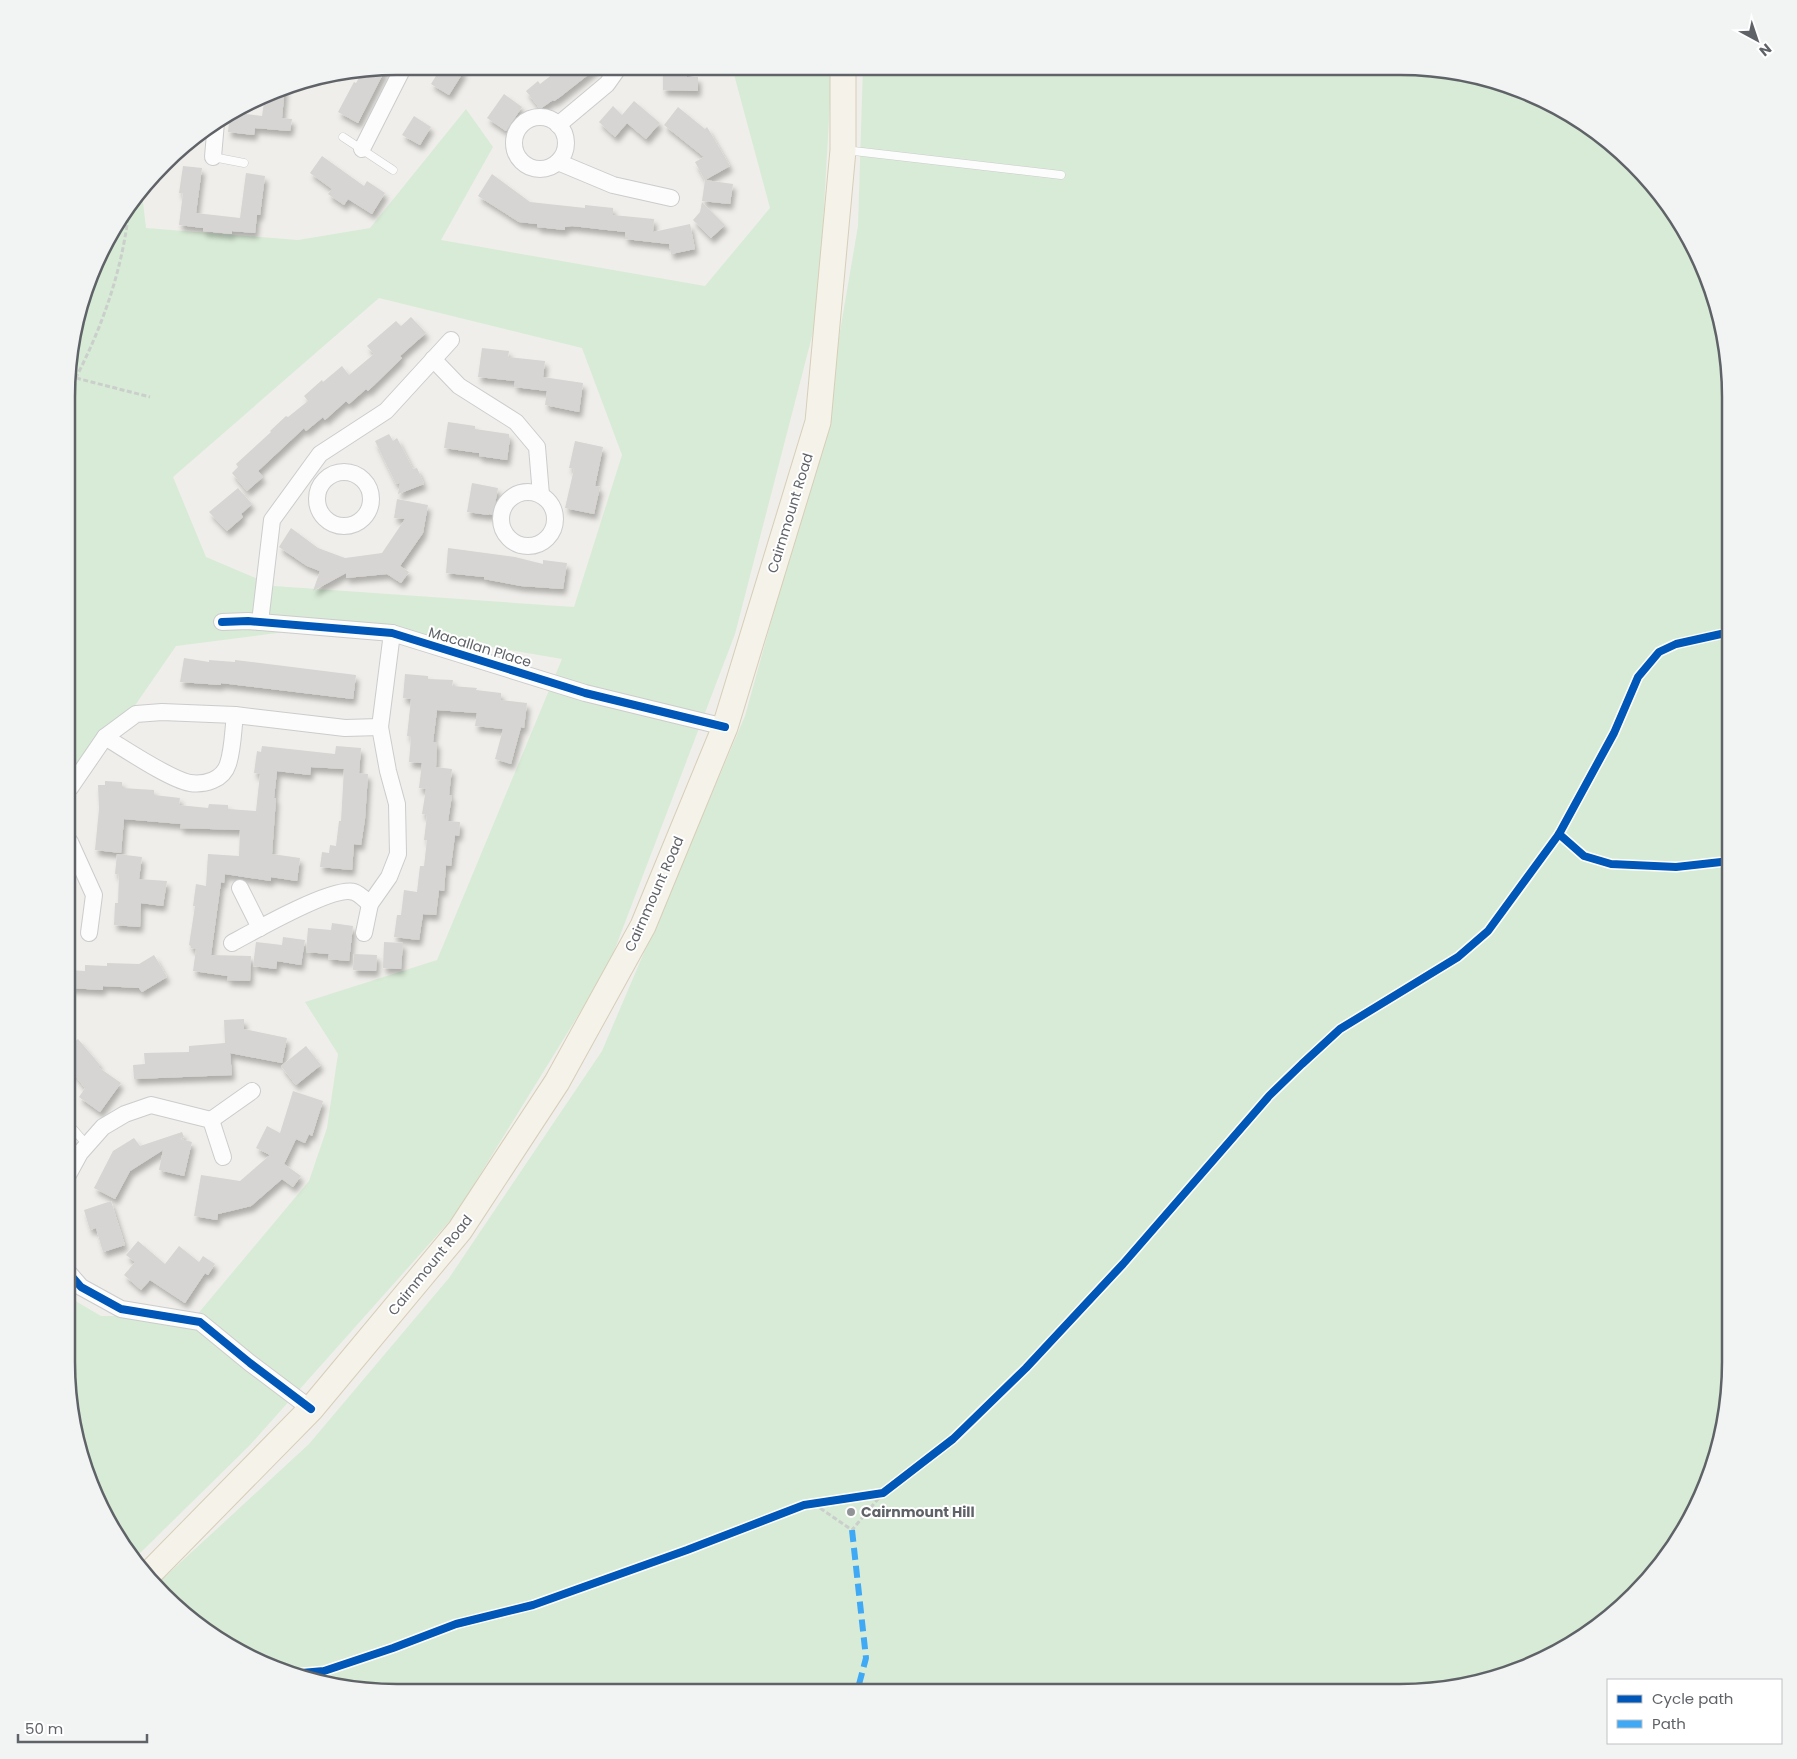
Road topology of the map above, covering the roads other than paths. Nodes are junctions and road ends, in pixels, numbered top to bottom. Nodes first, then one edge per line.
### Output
1 (399, 75) edge
2 (613, 75) edge
3 (843, 75) edge
4 (558, 125) junction
5 (215, 131) edge
6 (343, 137) dead end
7 (362, 149) junction
8 (843, 150) junction
9 (213, 157) joint
10 (558, 162) junction
11 (244, 163) dead end
12 (393, 170) dead end
13 (1061, 175) dead end
14 (671, 198) dead end
15 (451, 340) dead end
16 (433, 359) junction
17 (320, 454) junction
18 (332, 474) dead end
19 (541, 495) dead end
20 (222, 622) dead end
21 (260, 622) junction
22 (392, 633) junction
23 (235, 715) junction
24 (380, 727) junction
25 (725, 727) junction
26 (105, 737) junction
27 (75, 781) edge
28 (75, 853) edge
29 (240, 888) dead end
30 (370, 904) junction
31 (260, 928) junction
32 (89, 933) dead end
33 (364, 933) dead end
34 (232, 943) dead end
35 (252, 1091) dead end
36 (211, 1120) junction
37 (75, 1131) edge
38 (87, 1145) junction
39 (224, 1157) dead end
40 (75, 1162) edge
41 (75, 1280) edge
42 (312, 1409) junction
43 (152, 1571) edge

1 - 7 street
2 - 4 street
3 - 8 main road, Cairnmount Road
4 - 10 street
4 - 10 street
5 - 9 street
6 - 7 lane
7 - 12 lane
8 - 13 lane
8 - 25 main road, Cairnmount Road
9 - 11 lane
10 - 14 street
15 - 16 street
16 - 17 street
16 - 19 street
17 - 18 street
17 - 21 street
20 - 21 street, Macallan Place
21 - 22 street, Macallan Place
22 - 24 street
22 - 25 street, Macallan Place
23 - 24 street
23 - 26 street
23 - 26 street
24 - 30 street
25 - 42 main road, Cairnmount Road
26 - 27 street
28 - 32 street
29 - 31 street
30 - 31 street
30 - 33 street
31 - 34 street
35 - 36 street
36 - 38 street
36 - 39 street
37 - 38 lane
38 - 40 street
41 - 42 street
42 - 43 main road, Cairnmount Road

